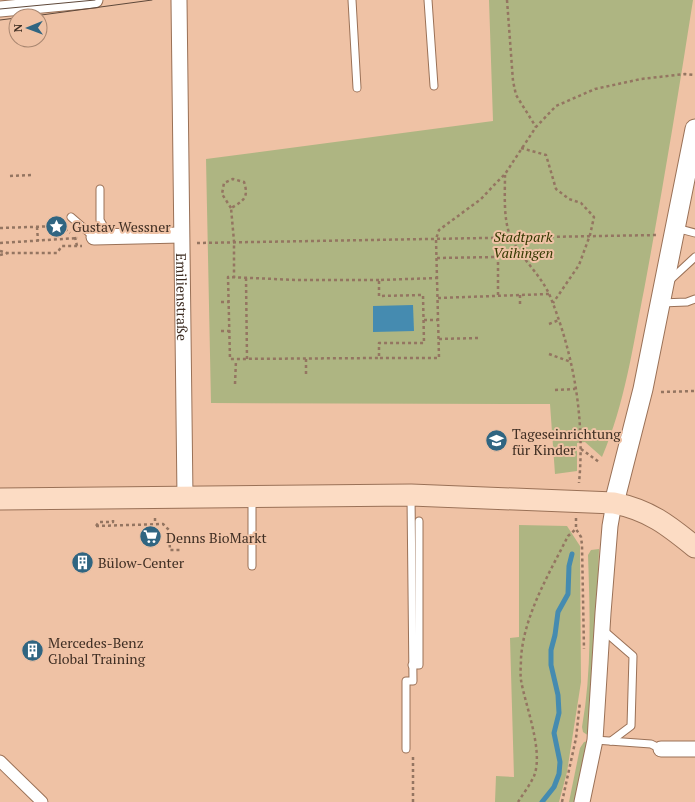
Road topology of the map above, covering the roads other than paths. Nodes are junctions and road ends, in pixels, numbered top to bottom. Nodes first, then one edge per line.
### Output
1 (96, 0) edge
2 (179, 0) edge
3 (352, 0) edge
4 (428, 0) edge
5 (0, 9) edge
6 (434, 86) dead end
7 (357, 88) dead end
8 (695, 129) edge
9 (100, 189) dead end
10 (71, 217) dead end
11 (676, 228) junction
12 (695, 233) edge
13 (181, 235) junction
14 (102, 237) junction
15 (695, 257) edge
16 (665, 284) junction
17 (695, 299) edge
18 (661, 303) junction
19 (411, 495) junction
20 (185, 497) junction
21 (252, 497) junction
22 (0, 499) edge
23 (614, 504) junction
24 (419, 521) dead end
25 (692, 538) edge
26 (252, 566) dead end
27 (602, 628) junction
28 (412, 665) junction
29 (595, 740) junction
30 (612, 741) junction
31 (406, 749) road end
32 (660, 749) joint
33 (695, 749) edge
34 (0, 761) edge
35 (42, 802) edge
36 (582, 802) edge

1 - 5 street
2 - 13 street, Emilienstraße
3 - 7 lane
4 - 6 lane
8 - 11 street
9 - 14 lane
10 - 14 lane
11 - 12 lane
11 - 16 street
13 - 14 street
13 - 20 street, Emilienstraße
15 - 16 lane
16 - 18 street
17 - 18 lane
18 - 23 street
19 - 21 main road
19 - 23 main road
19 - 28 lane
20 - 21 main road
20 - 22 main road
21 - 26 lane
23 - 25 main road
23 - 27 street
24 - 28 lane
27 - 29 street
27 - 30 lane
28 - 31 lane
29 - 30 lane
29 - 36 street
30 - 32 lane
32 - 33 street
34 - 35 street

